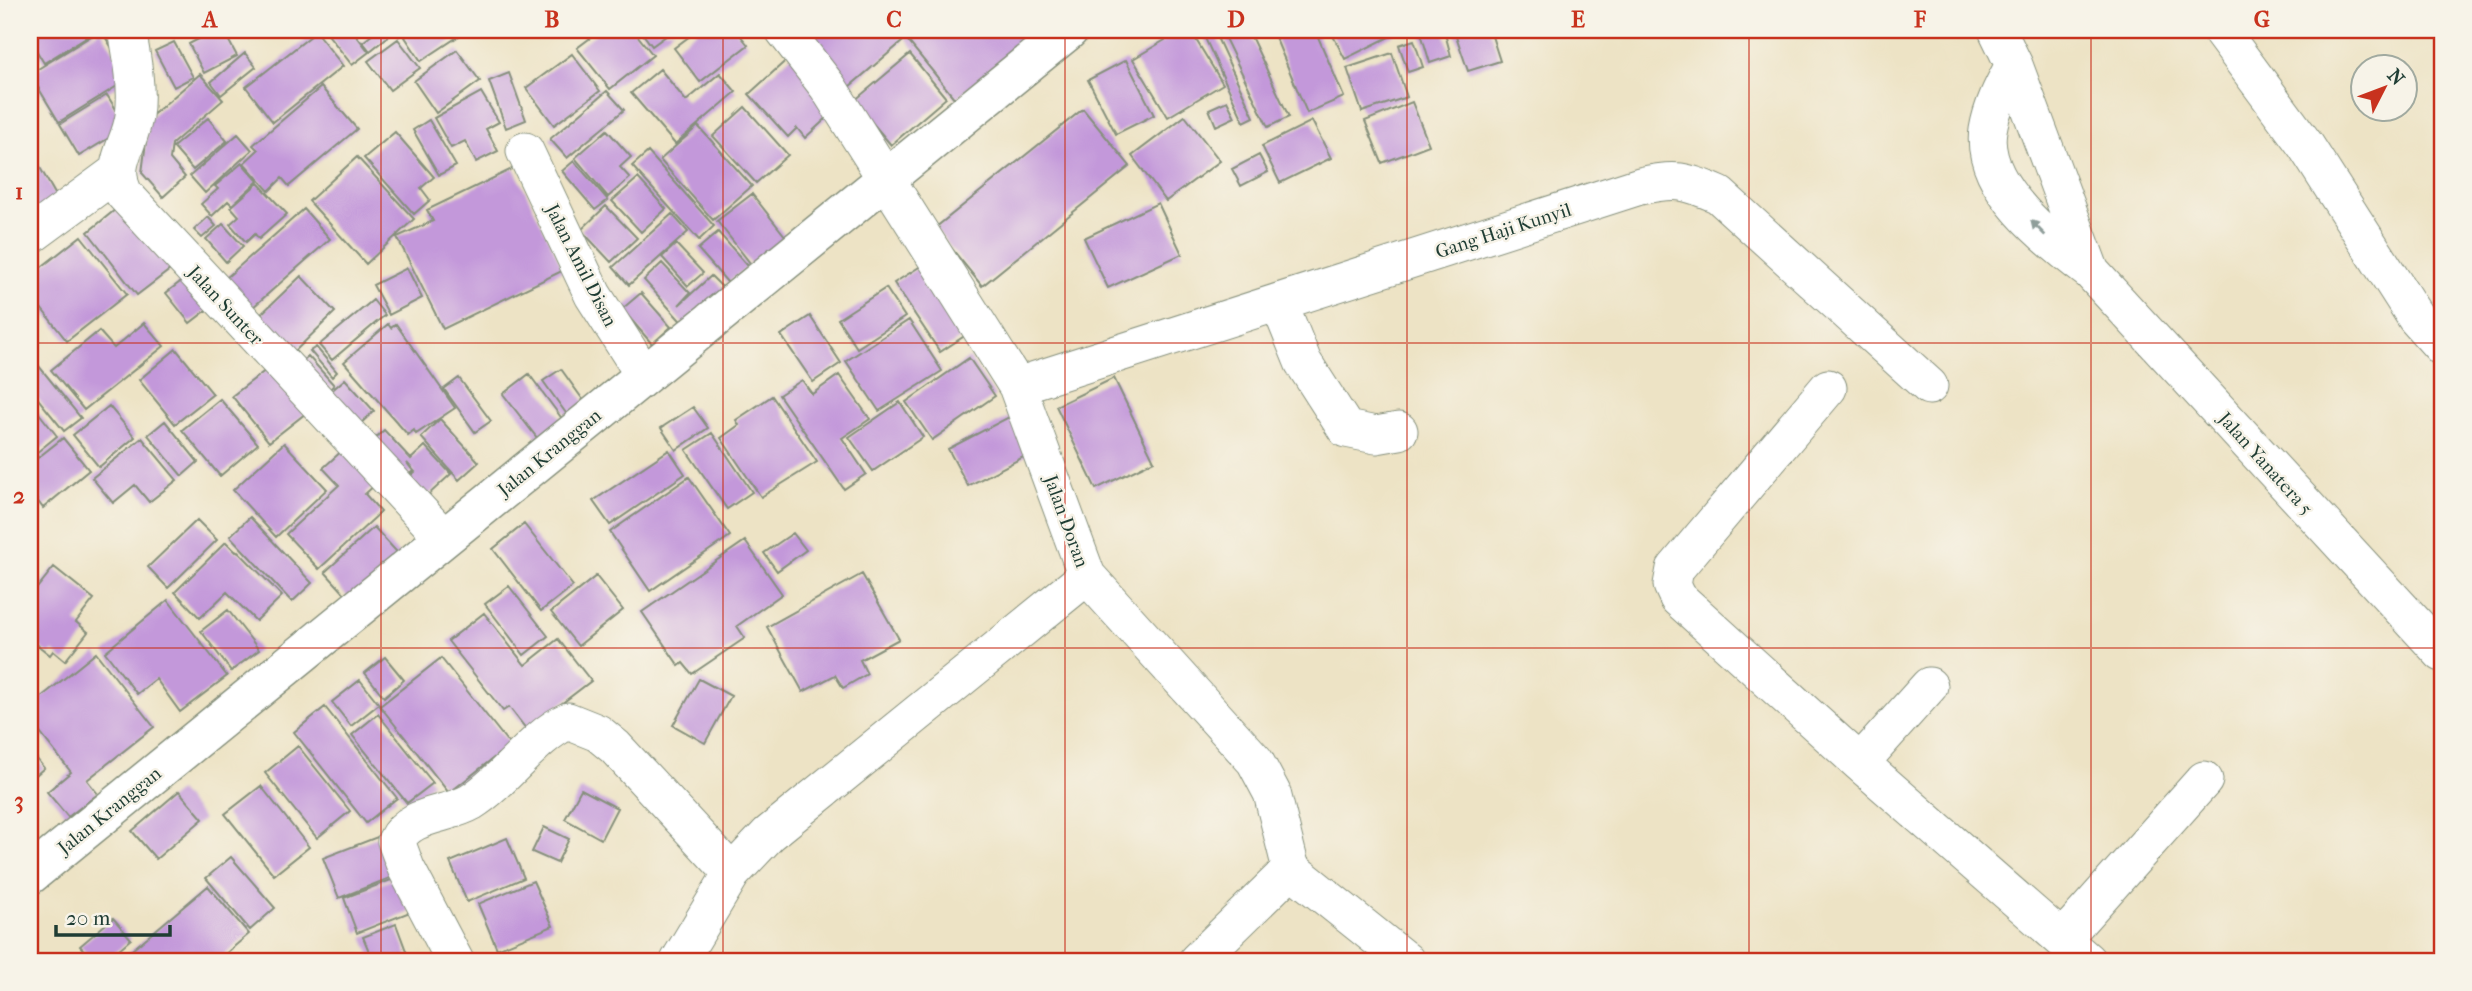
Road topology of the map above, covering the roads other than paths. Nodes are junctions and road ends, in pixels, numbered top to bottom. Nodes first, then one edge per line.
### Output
1 (127, 30) edge
2 (784, 30) edge
3 (2220, 30) edge
4 (1066, 31) edge
5 (2005, 40) edge
6 (525, 151) dead end
7 (117, 172) junction
8 (885, 179) junction
9 (30, 236) edge
10 (2091, 272) junction
11 (1279, 303) junction
12 (2442, 347) edge
13 (644, 375) junction
14 (1017, 386) junction
15 (1929, 386) dead end
16 (1828, 388) dead end
17 (1399, 430) dead end
18 (444, 537) junction
19 (1087, 576) junction
20 (2442, 653) edge
21 (1929, 686) dead end
22 (1860, 763) junction
23 (2204, 780) dead end
24 (1291, 869) junction
25 (732, 873) junction
26 (30, 874) edge
27 (2075, 950) edge
28 (455, 961) edge
29 (679, 961) edge
30 (1197, 961) edge
31 (1406, 961) edge

1 - 7 street
2 - 8 street, Jalan Doran
3 - 12 street
4 - 8 main road, Jalan Kranggan
5 - 10 street, Jalan Yanatera 5
10 -> 5 street, Jalan Yanatera 5
6 - 13 street, Jalan Amil Disan
7 - 9 street
7 - 18 street, Jalan Sunter
8 - 13 main road, Jalan Kranggan
8 - 14 street, Jalan Doran
10 - 20 street, Jalan Yanatera 5
11 - 14 street, Gang Haji Kunyil
11 - 15 street, Gang Haji Kunyil
11 - 17 street
13 - 18 main road, Jalan Kranggan
14 - 19 street, Jalan Doran
16 - 22 street
18 - 26 main road, Jalan Kranggan
19 - 24 street, Jalan Doran
19 - 25 street
21 - 22 street
22 - 27 street
23 - 27 street
24 - 30 street
24 - 31 street
25 - 28 street
25 - 29 street

